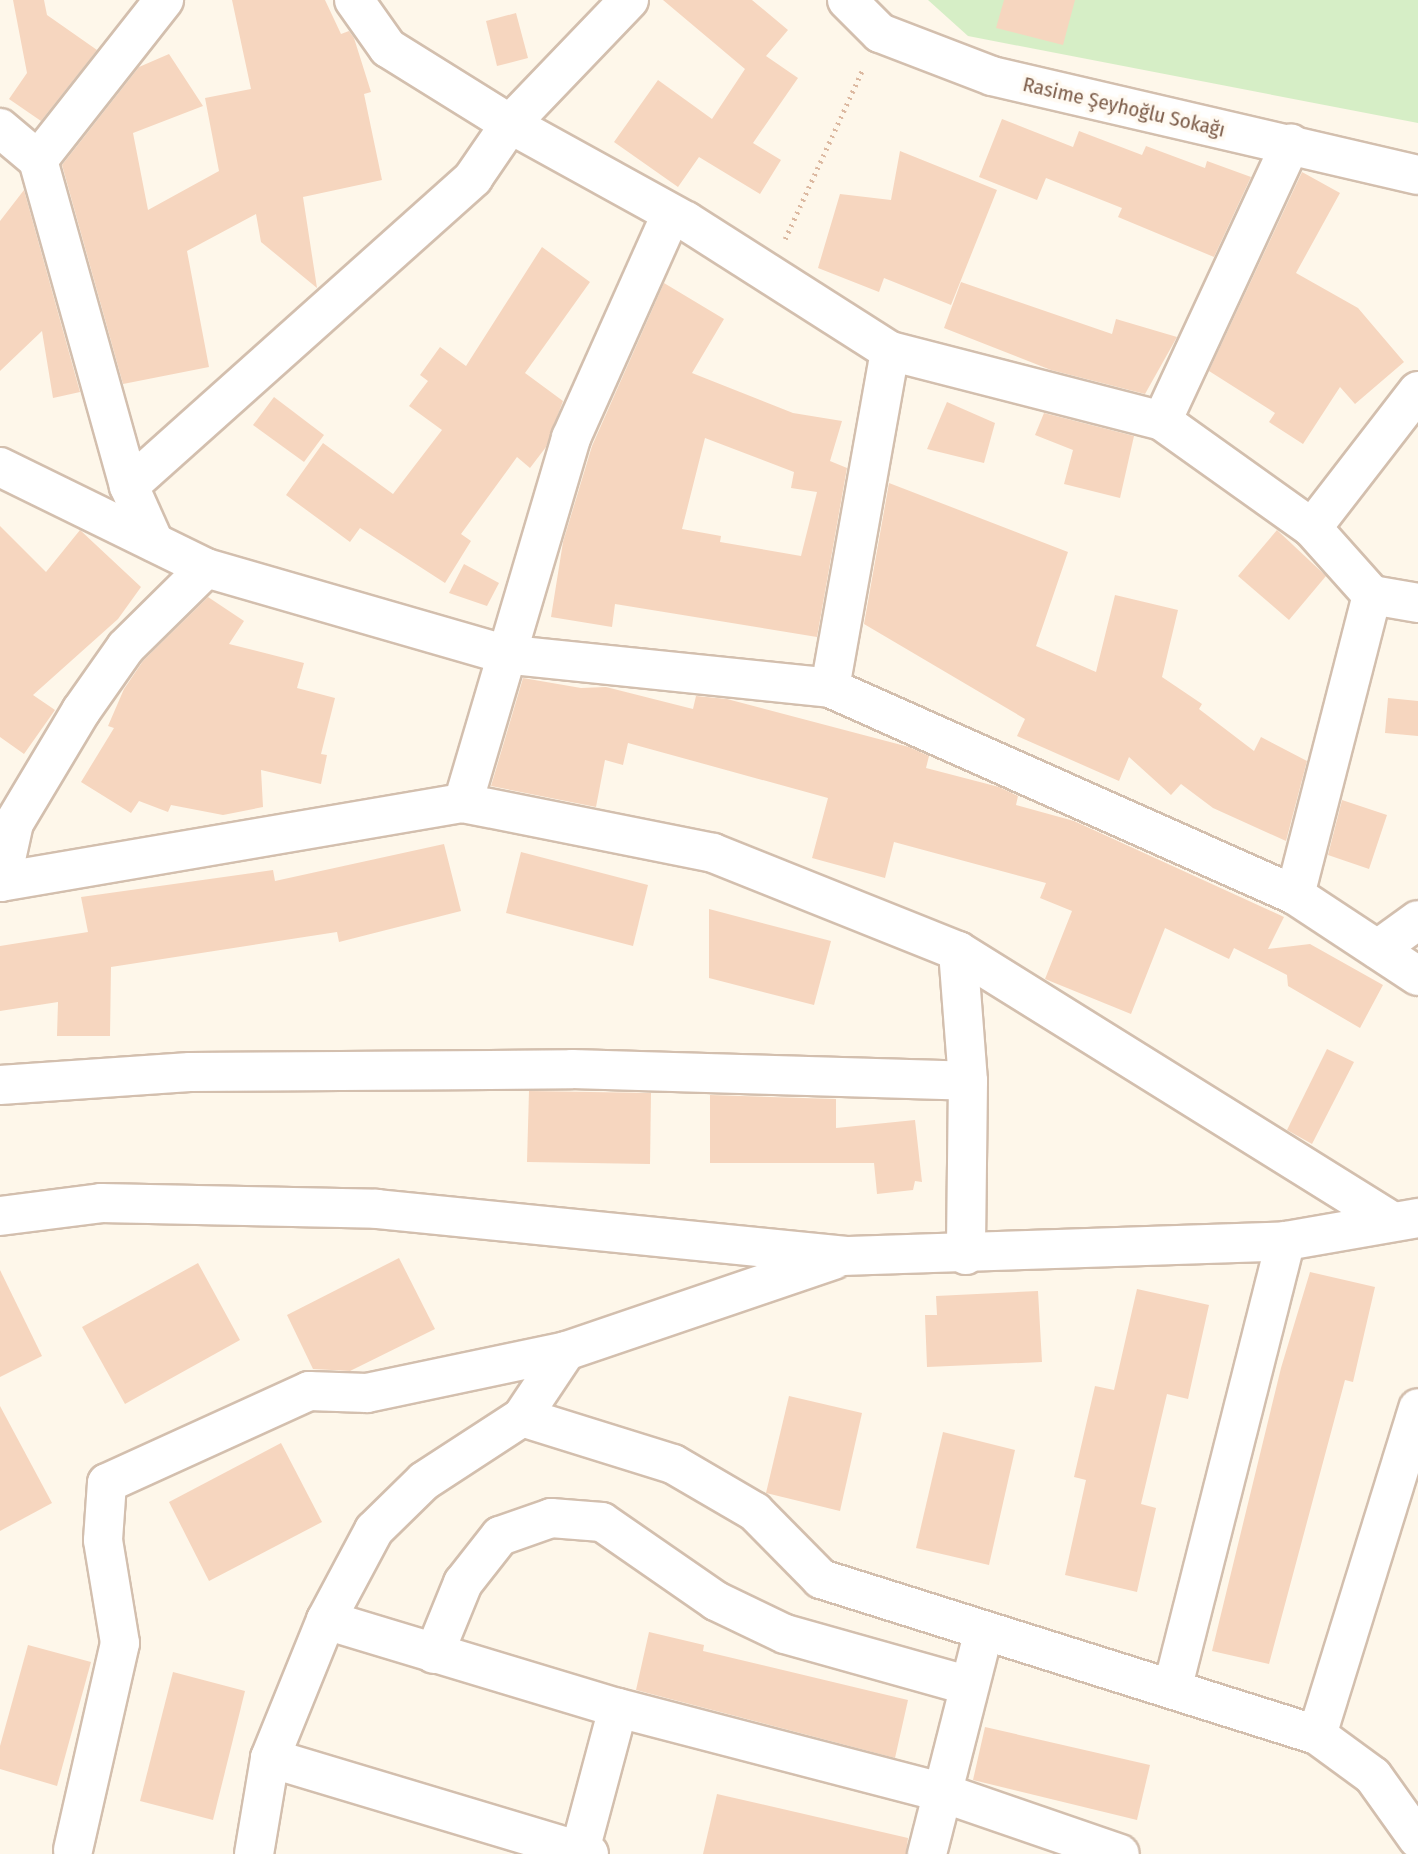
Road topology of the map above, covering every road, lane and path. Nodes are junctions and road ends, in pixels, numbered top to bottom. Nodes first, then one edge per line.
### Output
1 (164, 0) edge
2 (354, 0) edge
3 (629, 0) edge
4 (847, 0) edge
5 (880, 33) junction
6 (510, 124) junction
7 (0, 128) edge
8 (1291, 143) junction
9 (38, 160) junction
10 (1418, 176) edge
11 (671, 214) junction
12 (770, 272) junction
13 (890, 351) junction
14 (1418, 391) edge
15 (1162, 421) junction
16 (0, 467) edge
17 (129, 486) junction
18 (1312, 528) junction
19 (154, 542) junction
20 (206, 568) junction
21 (1372, 595) junction
22 (1418, 603) edge
23 (503, 654) junction
24 (830, 688) junction
25 (463, 803) junction
26 (0, 882) edge
27 (1295, 895) junction
28 (1418, 920) edge
29 (1378, 949) junction
30 (958, 951) junction
31 (1418, 976) edge
32 (968, 1082) junction
33 (0, 1085) edge
34 (0, 1216) edge
35 (1404, 1219) edge
36 (1286, 1241) junction
37 (966, 1255) junction
38 (845, 1256) junction
39 (566, 1351) junction
40 (1418, 1408) edge
41 (522, 1417) junction
42 (1411, 1457) edge
43 (326, 1620) junction
44 (984, 1631) junction
45 (434, 1654) junction
46 (966, 1685) junction
47 (1173, 1686) junction
48 (618, 1708) junction
49 (1317, 1735) junction
50 (270, 1758) junction
51 (940, 1792) junction
52 (1418, 1839) edge
53 (76, 1853) edge
54 (582, 1853) edge
55 (254, 1854) edge
56 (927, 1854) edge
57 (1119, 1854) edge

1 - 9 street
2 - 6 street
3 - 6 street
4 - 5 street, Rasime Şeyhoğlu Sokağı
5 - 8 street, Rasime Şeyhoğlu Sokağı
5 - 12 path
6 - 11 street
6 - 17 street
7 - 9 street
8 - 10 street, Rasime Şeyhoğlu Sokağı
8 - 15 street
9 - 17 street
11 - 12 street
11 - 23 street
12 - 13 street
13 - 15 street
13 - 24 street
14 - 18 street
15 - 18 street
16 - 19 street
17 - 19 street
18 - 21 street
19 - 20 street
20 - 23 street
20 - 26 street
21 - 22 street
21 - 27 street
23 - 24 street
23 - 25 street
24 - 27 street
25 - 26 street
25 - 30 street
27 - 29 street
28 - 29 street
29 - 31 street
30 - 32 street
30 - 35 street
32 - 33 street
32 - 37 street
34 - 38 street
35 - 36 street
36 - 37 street
36 - 47 street
37 - 38 street
38 - 39 street
39 - 41 street
39 - 53 street
40 - 42 street
41 - 43 street
41 - 44 street
42 - 49 street
43 - 45 street
43 - 50 street
44 - 46 street
44 - 47 street
45 - 46 street
45 - 48 street
46 - 51 street
47 - 49 street
48 - 51 street
48 - 54 street
49 - 52 street
50 - 54 street
50 - 55 street
51 - 56 street
51 - 57 street

